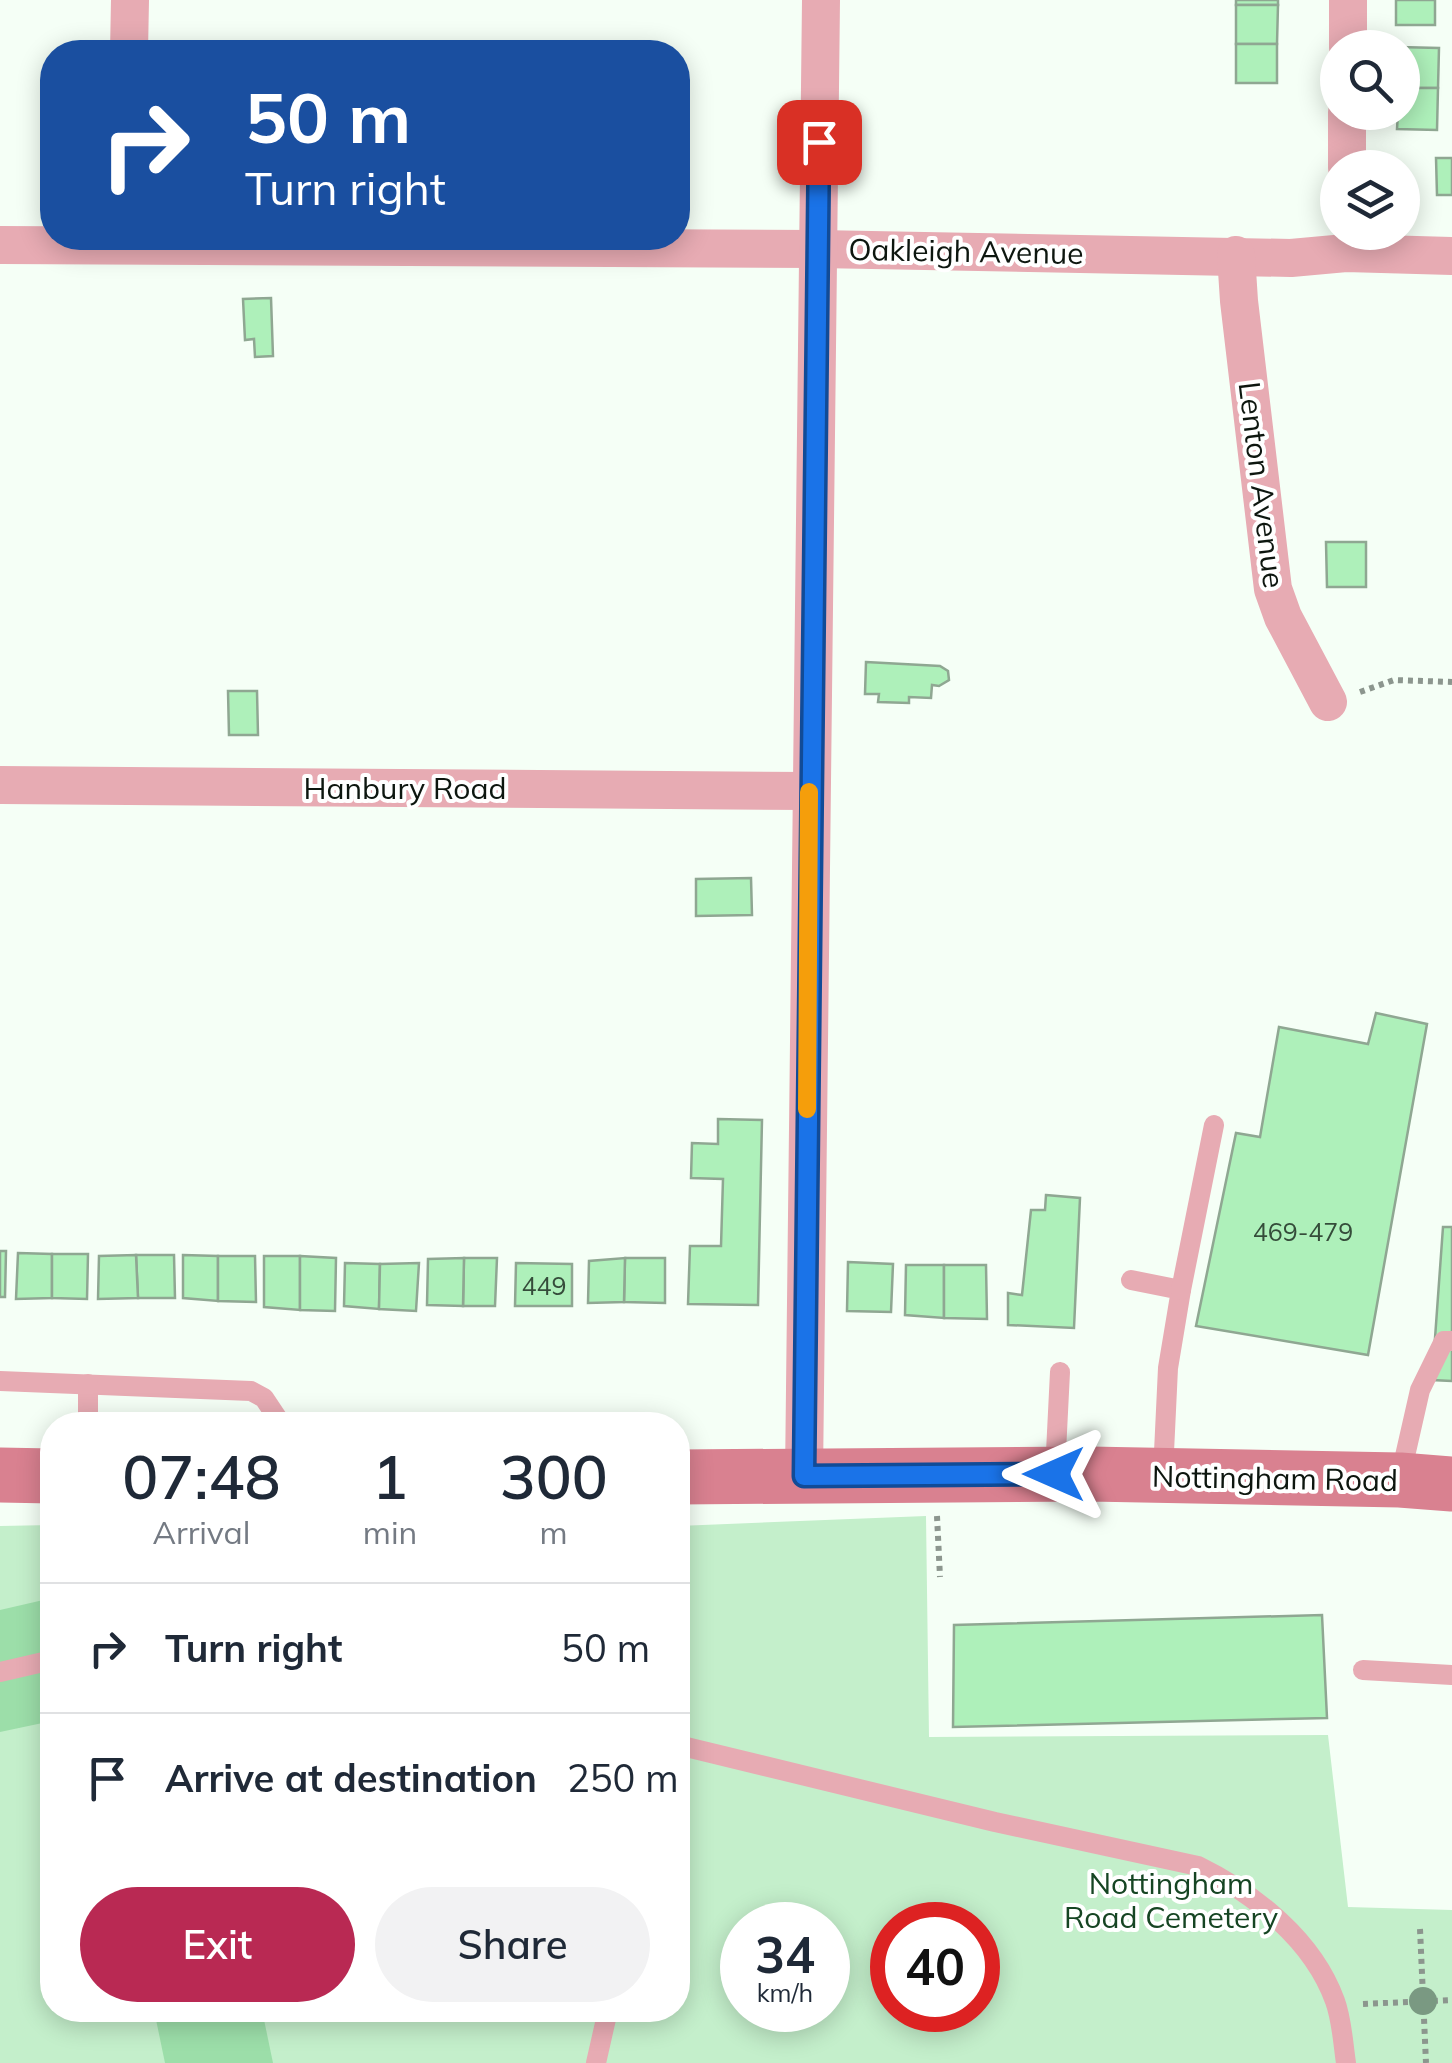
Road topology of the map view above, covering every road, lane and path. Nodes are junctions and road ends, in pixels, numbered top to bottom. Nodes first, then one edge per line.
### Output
1 (130, 0) edge
2 (821, 0) edge
3 (1348, 0) edge
4 (1348, 30) edge
5 (129, 40) edge
6 (40, 244) edge
7 (0, 245) edge
8 (690, 248) edge
9 (818, 249) junction
10 (1321, 250) edge
11 (1403, 250) edge
12 (1236, 255) junction
13 (1452, 256) edge
14 (1452, 682) edge
15 (1328, 702) joint
16 (0, 785) edge
17 (810, 791) junction
18 (1214, 1125) dead end
19 (1131, 1280) dead end
20 (1181, 1290) junction
21 (1452, 1342) edge
22 (1060, 1372) dead end
23 (0, 1381) edge
24 (88, 1384) junction
25 (88, 1412) edge
26 (273, 1412) edge
27 (1054, 1474) junction
28 (0, 1475) edge
29 (935, 1475) junction
30 (40, 1476) edge
31 (804, 1476) junction
32 (1162, 1476) junction
33 (690, 1477) edge
34 (1426, 1482) edge
35 (940, 1577) dead end
36 (40, 1663) edge
37 (1363, 1670) dead end
38 (0, 1672) edge
39 (1452, 1674) edge
40 (690, 1748) edge
41 (1420, 1928) dead end
42 (1452, 2000) edge
43 (1424, 2001) junction
44 (1337, 2006) junction
45 (605, 2022) edge
46 (596, 2063) edge
47 (1346, 2063) edge
48 (1426, 2063) edge

1 - 5 street
2 - 9 street
3 - 4 street
6 - 7 street, Oakleigh Avenue
8 - 9 street, Oakleigh Avenue
9 - 12 street, Oakleigh Avenue
9 - 17 street
10 - 12 street, Oakleigh Avenue
11 - 13 street, Oakleigh Avenue
12 - 15 street, Lenton Avenue
14 - 15 path
16 - 17 street, Hanbury Road
17 - 31 street
18 - 20 lane
19 - 20 lane
20 - 32 lane
21 - 34 lane
22 - 27 lane
23 - 24 lane
24 - 25 lane
24 - 26 lane
27 - 29 street, Nottingham Road
27 - 32 street, Nottingham Road
28 - 30 street
29 - 31 street, Nottingham Road
29 - 35 path
31 - 33 street, Nottingham Road
32 - 34 street, Nottingham Road
36 - 38 lane
37 - 39 lane
40 - 44 lane
41 - 43 path
42 - 43 path
43 - 44 path
43 - 48 path
44 - 47 lane
45 - 46 lane

